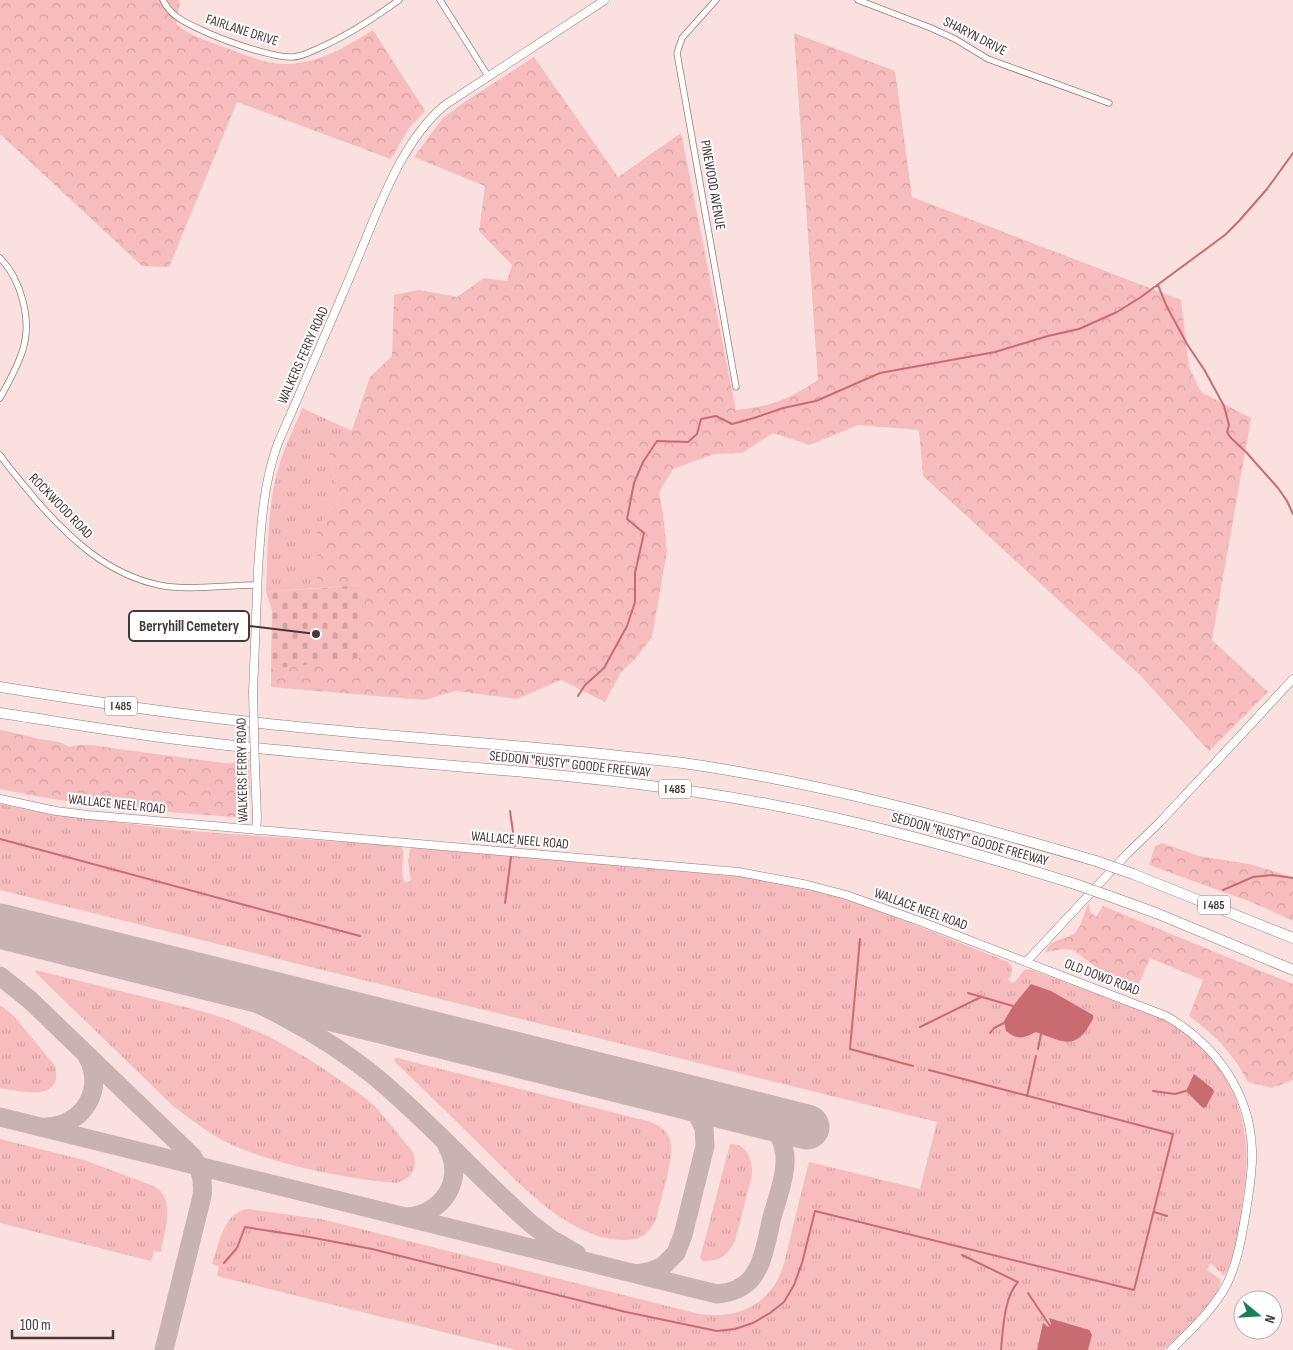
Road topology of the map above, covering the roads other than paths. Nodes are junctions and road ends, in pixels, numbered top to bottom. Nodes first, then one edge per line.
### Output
1 (163, 0) edge
2 (399, 0) edge
3 (440, 0) edge
4 (605, 0) edge
5 (716, 0) edge
6 (858, 0) edge
7 (488, 76) junction
8 (1109, 103) dead end
9 (0, 258) edge
10 (736, 387) dead end
11 (0, 398) edge
12 (0, 455) edge
13 (258, 585) junction
14 (1293, 679) edge
15 (0, 687) edge
16 (0, 713) edge
17 (0, 799) edge
18 (256, 830) junction
19 (1293, 938) edge
20 (1026, 962) junction
21 (1293, 970) edge
22 (1170, 1350) edge

1 - 2 street, FAIRLANE DRIVE
3 - 7 street
4 - 7 street, WALKERS FERRY ROAD
5 - 10 street, PINEWOOD AVENUE
6 - 8 street, SHARYN DRIVE
7 - 13 street, WALKERS FERRY ROAD
9 - 11 street
12 - 13 street, ROCKWOOD ROAD
13 - 18 street, WALKERS FERRY ROAD, bridge
14 - 20 street
15 - 19 highway, SEDDON "RUSTY" GOODE FREEWAY / I 485, bridge
16 - 21 highway, SEDDON "RUSTY" GOODE FREEWAY / I 485, bridge
17 - 18 street, WALLACE NEEL ROAD
18 - 20 street, WALLACE NEEL ROAD
20 - 22 street, OLD DOWD ROAD

